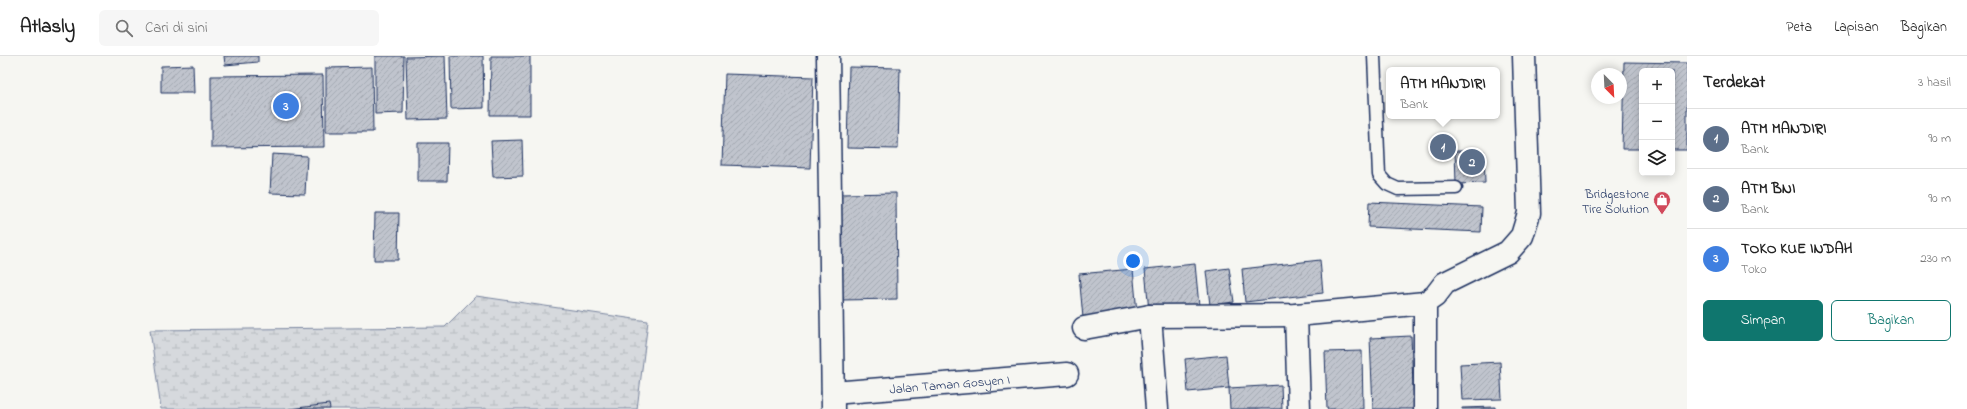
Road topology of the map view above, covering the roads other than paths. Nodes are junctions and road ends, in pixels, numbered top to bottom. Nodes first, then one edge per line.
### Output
1 (828, 56) edge
2 (1374, 56) edge
3 (1524, 56) edge
4 (1456, 188) dead end
5 (1425, 303) junction
6 (1296, 315) junction
7 (1150, 316) junction
8 (1084, 328) dead end
9 (1067, 374) dead end
10 (833, 401) edge
11 (1157, 409) edge
12 (1299, 409) edge
13 (1425, 409) edge

1 - 10 street
2 - 4 lane
3 - 5 street
5 - 6 street
5 - 13 street
6 - 7 street
6 - 12 street
7 - 8 street
7 - 11 street
9 - 10 street, Jalan Taman Gosyen I

